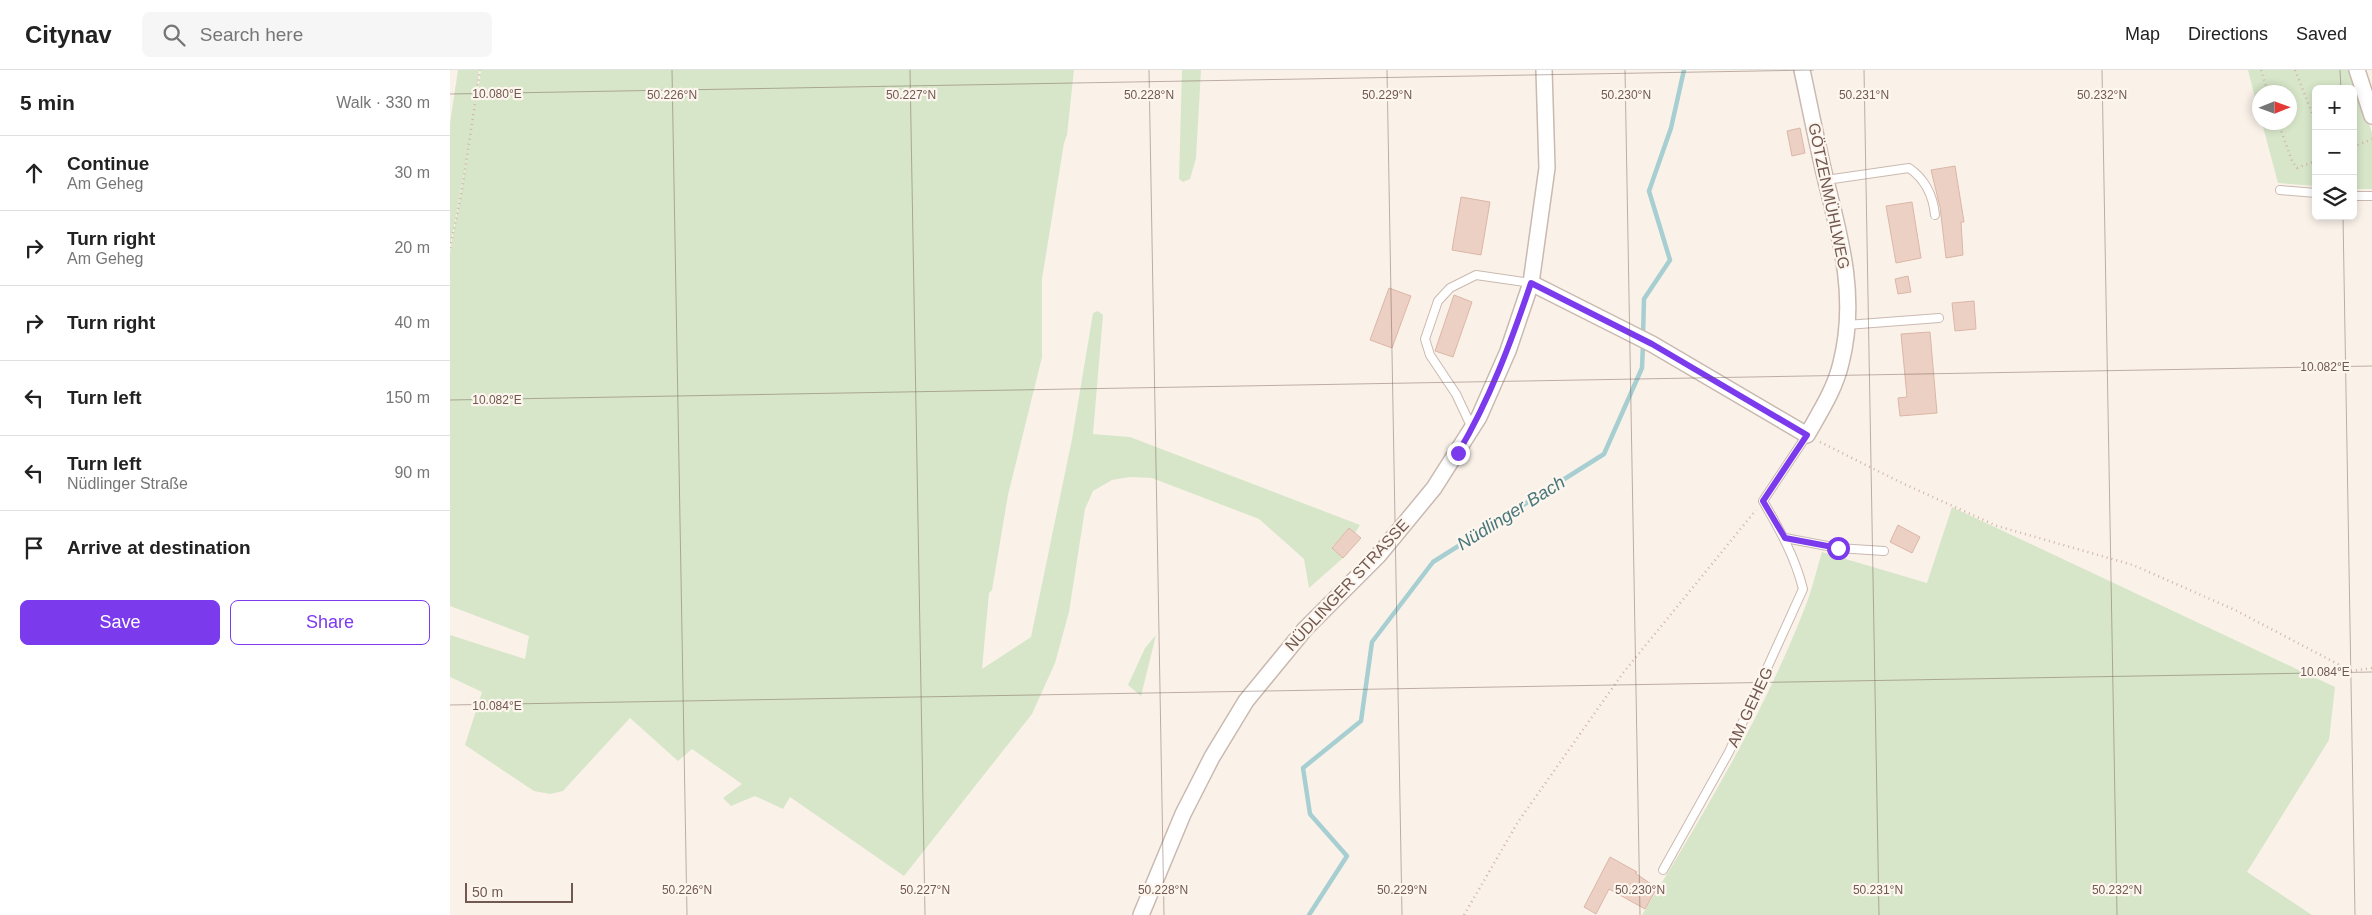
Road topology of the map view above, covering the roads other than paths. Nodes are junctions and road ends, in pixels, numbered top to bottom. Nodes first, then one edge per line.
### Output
1 (1544, 70) edge
2 (1802, 70) edge
3 (2357, 70) edge
4 (2367, 70) edge
5 (2372, 80) edge
6 (2372, 116) edge
7 (1826, 180) junction
8 (2280, 190) dead end
9 (2312, 193) edge
10 (2357, 196) edge
11 (2372, 196) edge
12 (1935, 214) dead end
13 (1531, 283) junction
14 (1939, 318) dead end
15 (1847, 325) junction
16 (1472, 428) junction
17 (1807, 435) junction
18 (1785, 538) junction
19 (1884, 551) dead end
20 (1663, 870) dead end
21 (1141, 915) edge

1 - 13 street, NÜDLINGER STRASSE
2 - 7 street, GÖTZENMÜHLWEG
3 - 6 street
4 - 5 street
7 - 12 lane
7 - 15 street, GÖTZENMÜHLWEG
8 - 9 lane
10 - 11 lane
13 - 16 street, NÜDLINGER STRASSE
13 - 16 lane
13 - 17 street
14 - 15 lane
15 - 17 street, GÖTZENMÜHLWEG
16 - 21 street, NÜDLINGER STRASSE
17 - 18 lane, AM GEHEG
18 - 19 lane
18 - 20 lane, AM GEHEG

